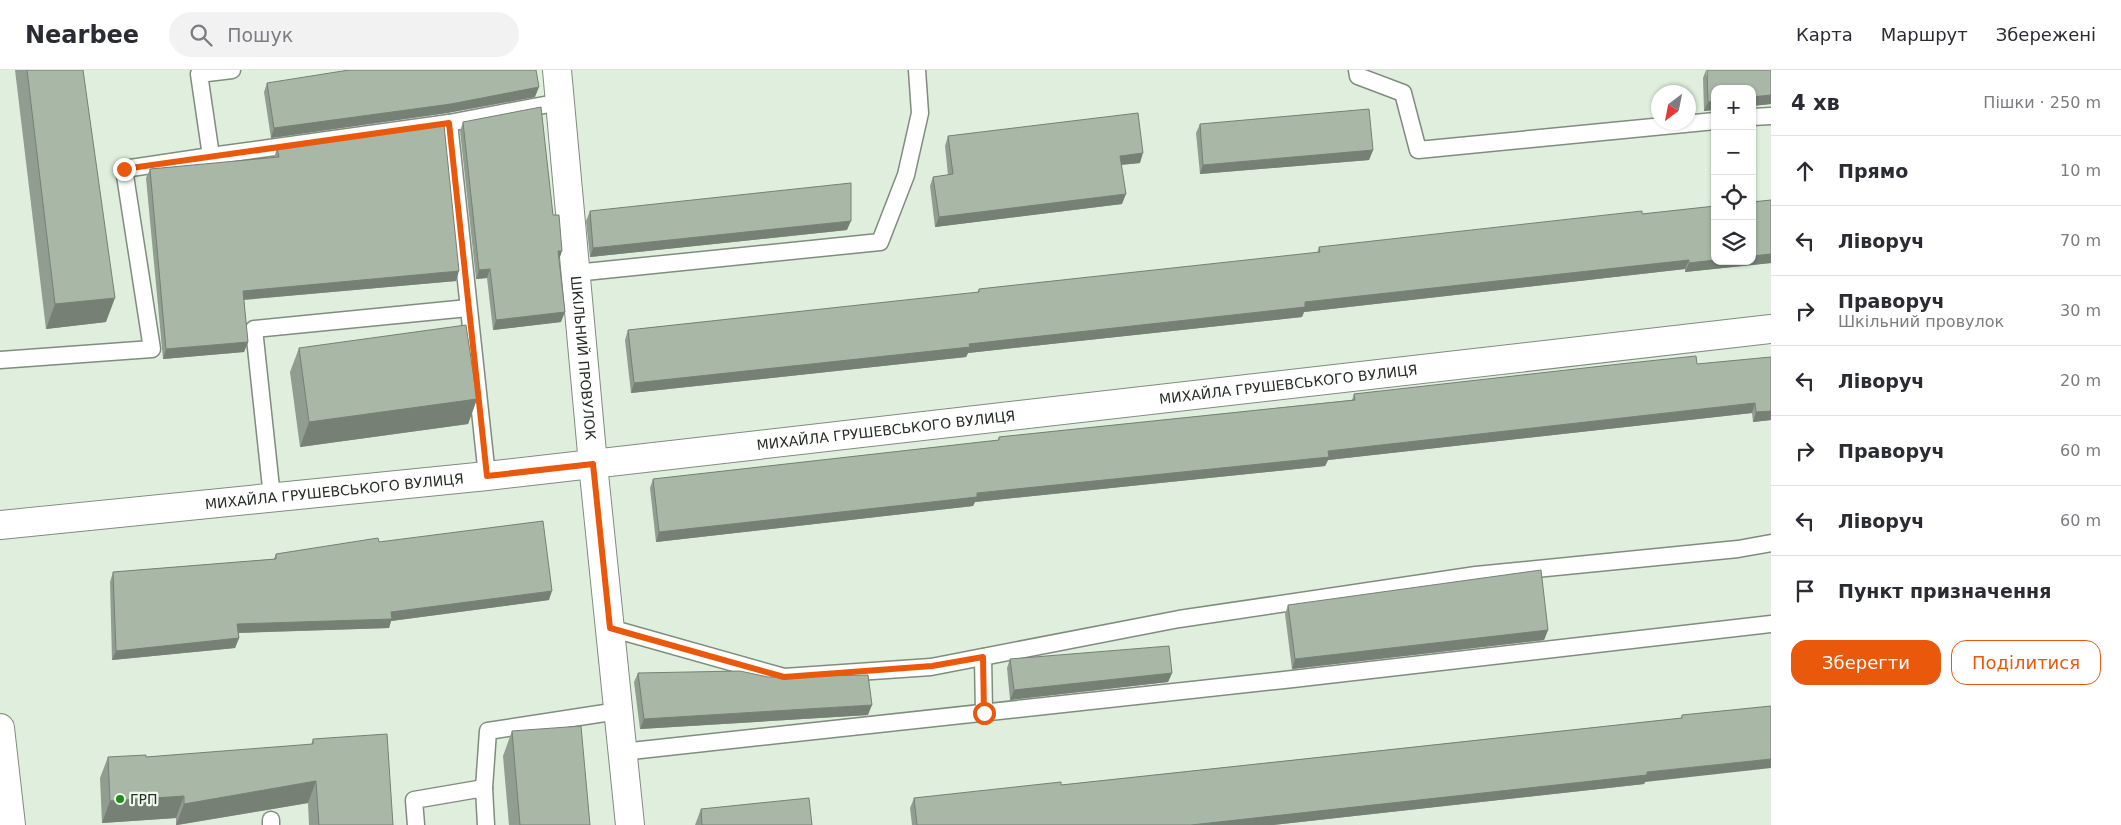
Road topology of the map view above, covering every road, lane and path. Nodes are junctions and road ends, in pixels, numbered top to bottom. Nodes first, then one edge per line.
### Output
1 (232, 70) edge
2 (557, 70) edge
3 (917, 70) edge
4 (1357, 70) edge
5 (560, 102) junction
6 (1771, 116) edge
7 (1756, 117) edge
8 (1711, 121) edge
9 (449, 123) junction
10 (211, 156) junction
11 (575, 273) junction
12 (468, 308) junction
13 (1771, 329) edge
14 (0, 360) edge
15 (593, 464) junction
16 (487, 476) junction
17 (272, 497) junction
18 (0, 524) edge
19 (1771, 542) edge
20 (1771, 624) edge
21 (610, 628) junction
22 (983, 657) junction
23 (618, 711) junction
24 (984, 713) junction
25 (0, 728) edge
26 (622, 752) junction
27 (484, 788) junction
28 (11, 825) edge
29 (416, 825) edge
30 (486, 825) edge
31 (630, 825) edge

1 - 10 lane
2 - 5 street, ШКІЛЬНИЙ ПРОВУЛОК
3 - 11 lane
4 - 8 lane
5 - 9 lane
5 - 11 street, ШКІЛЬНИЙ ПРОВУЛОК
6 - 7 lane
9 - 10 lane
9 - 12 lane
10 - 14 lane
11 - 15 street, ШКІЛЬНИЙ ПРОВУЛОК
12 - 16 lane
12 - 17 lane
13 - 15 street, МИХАЙЛА ГРУШЕВСЬКОГО ВУЛИЦЯ
15 - 16 street, МИХАЙЛА ГРУШЕВСЬКОГО ВУЛИЦЯ
15 - 21 street, ШКІЛЬНИЙ ПРОВУЛОК
16 - 17 street, МИХАЙЛА ГРУШЕВСЬКОГО ВУЛИЦЯ
17 - 18 street, МИХАЙЛА ГРУШЕВСЬКОГО ВУЛИЦЯ
19 - 22 lane
20 - 24 lane
21 - 22 lane
21 - 23 street, ШКІЛЬНИЙ ПРОВУЛОК
22 - 24 lane
23 - 26 street, ШКІЛЬНИЙ ПРОВУЛОК
23 - 27 lane
24 - 26 lane
25 - 28 street
26 - 31 street, ШКІЛЬНИЙ ПРОВУЛОК
27 - 29 lane
27 - 30 lane

